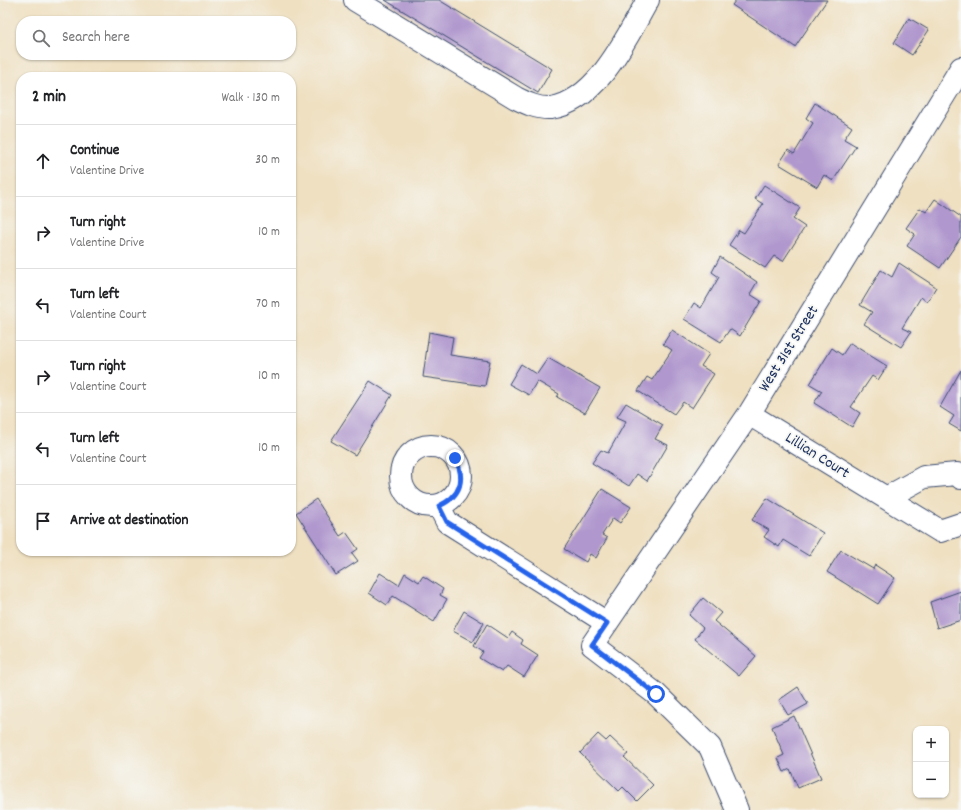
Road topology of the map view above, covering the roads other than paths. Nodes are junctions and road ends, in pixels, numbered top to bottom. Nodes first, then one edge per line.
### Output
1 (355, 0) edge
2 (648, 0) edge
3 (961, 68) edge
4 (749, 414) junction
5 (961, 478) edge
6 (886, 498) junction
7 (439, 506) dead end
8 (961, 524) edge
9 (607, 623) junction
10 (737, 810) edge

1 - 2 street
3 - 4 street, West 31st Street
4 - 6 street, Lillian Court
4 - 9 street, West 31st Street
5 - 6 street
6 - 8 street, Lillian Court
7 - 9 street
9 - 10 street, West 31st Street

